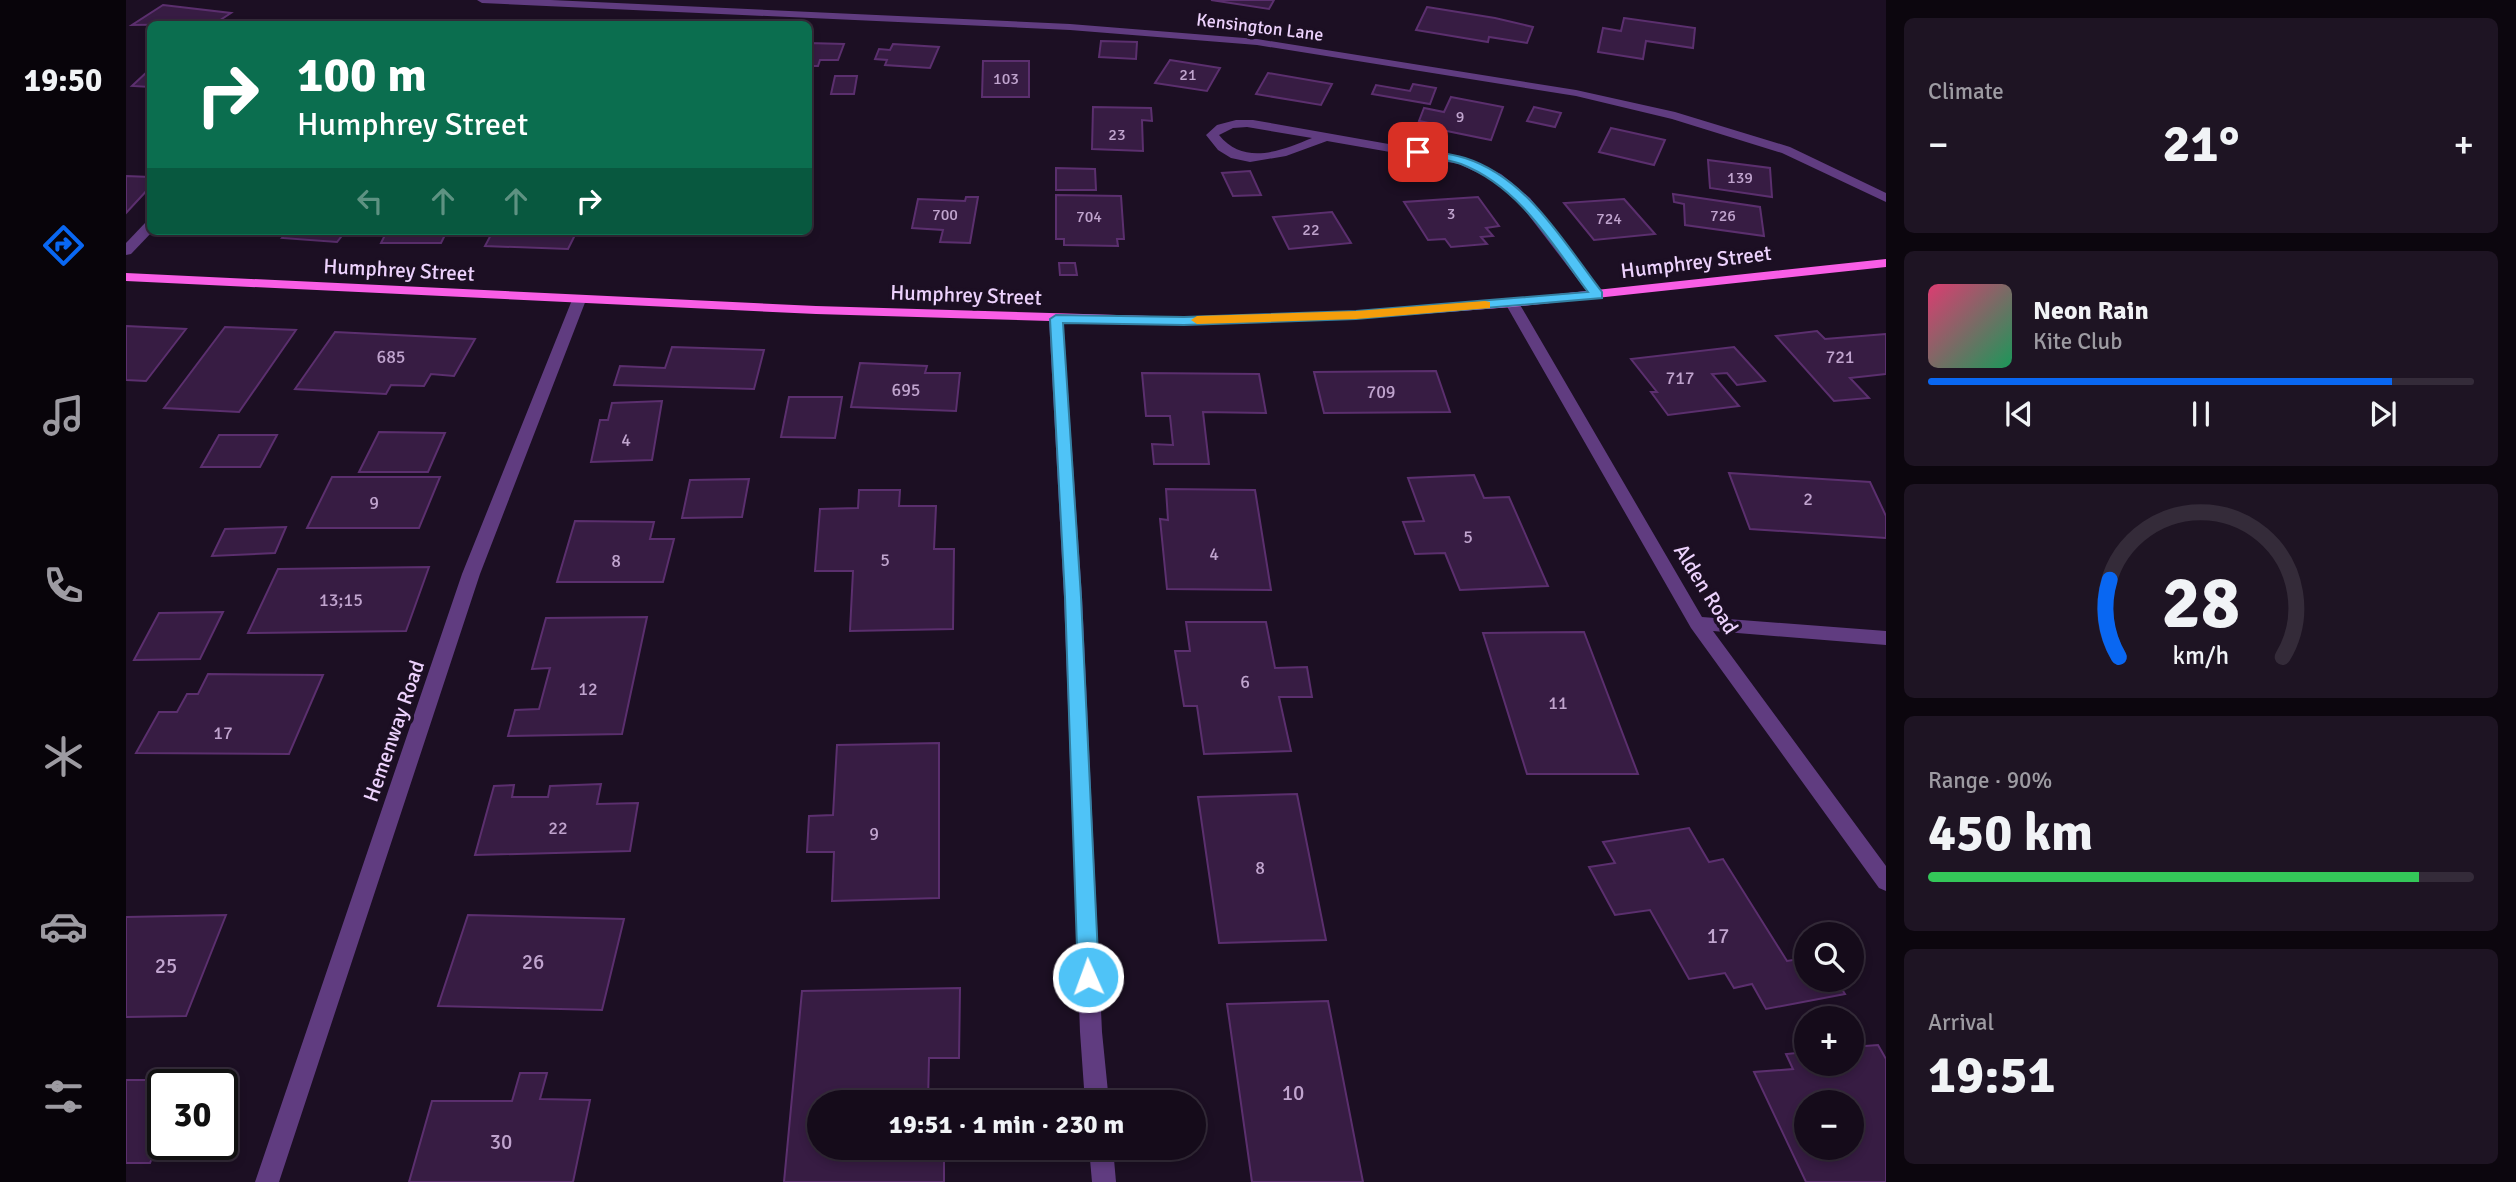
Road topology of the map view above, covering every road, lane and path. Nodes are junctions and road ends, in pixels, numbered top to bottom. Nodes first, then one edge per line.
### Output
1 (482, 0) edge
2 (1326, 137) junction
3 (1886, 198) edge
4 (147, 229) edge
5 (126, 251) edge
6 (1886, 263) edge
7 (126, 277) edge
8 (1597, 295) junction
9 (579, 300) junction
10 (1512, 303) junction
11 (1056, 319) junction
12 (1697, 623) junction
13 (1886, 638) edge
14 (1886, 882) edge
15 (1096, 1090) edge
16 (1102, 1160) edge
17 (267, 1182) edge
18 (1104, 1182) edge

1 - 3 street, Kensington Lane
2 - 2 street
2 - 8 street
4 - 5 street
6 - 8 main road, Humphrey Street
7 - 9 main road, Humphrey Street
8 - 10 main road, Humphrey Street
9 - 11 main road, Humphrey Street
9 - 17 street, Hemenway Road
10 - 11 main road, Humphrey Street
10 - 12 street, Alden Road
11 - 15 street
12 - 13 street
12 - 14 street, Alden Road
16 - 18 street

